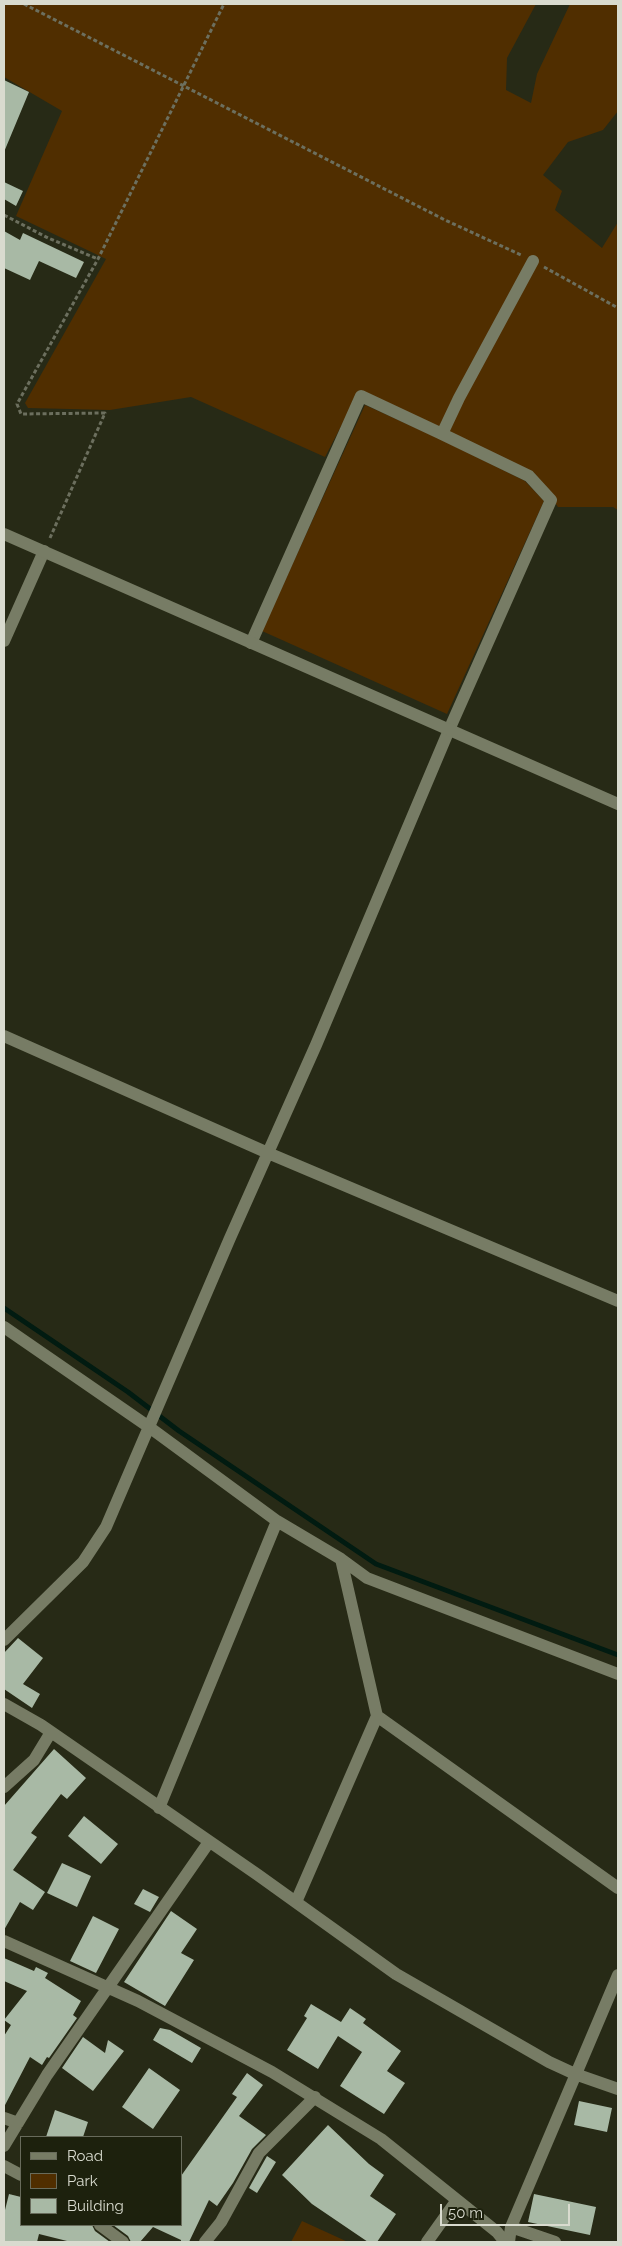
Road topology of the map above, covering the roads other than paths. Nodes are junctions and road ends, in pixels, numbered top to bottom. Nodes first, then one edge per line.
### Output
1 (533, 261) road end
2 (442, 434) junction
3 (4, 534) edge
4 (44, 551) junction
5 (4, 641) edge
6 (251, 643) junction
7 (449, 730) junction
8 (618, 804) edge
9 (4, 1036) edge
10 (268, 1153) junction
11 (618, 1302) edge
12 (4, 1327) edge
13 (148, 1427) junction
14 (277, 1521) junction
15 (341, 1559) junction
16 (4, 1640) edge
17 (618, 1674) edge
18 (4, 1704) edge
19 (377, 1716) junction
20 (51, 1732) junction
21 (4, 1787) edge
22 (159, 1808) junction
23 (210, 1842) junction
24 (618, 1888) edge
25 (296, 1902) junction
26 (4, 1941) edge
27 (618, 1975) edge
28 (107, 1988) junction
29 (575, 2074) junction
30 (618, 2089) edge
31 (315, 2097) junction
32 (4, 2118) edge
33 (18, 2123) junction
34 (4, 2146) edge
35 (4, 2166) edge
36 (20, 2174) edge
37 (457, 2200) junction
38 (101, 2226) edge
39 (511, 2227) junction
40 (123, 2242) edge
41 (204, 2242) edge
42 (426, 2242) edge
43 (505, 2242) edge
44 (509, 2242) edge
45 (555, 2242) edge

1 - 2 street
2 - 6 street
2 - 7 street
3 - 4 street
4 - 5 street
4 - 6 street
6 - 7 street
7 - 8 street
7 - 10 street
9 - 10 street
10 - 11 street
10 - 13 street
12 - 13 street
13 - 14 street
13 - 16 street
14 - 15 street
14 - 22 street
15 - 17 street
15 - 19 street
18 - 20 street
19 - 24 street
19 - 25 street
20 - 21 street
20 - 22 street
22 - 23 street
23 - 25 street
23 - 28 street
25 - 29 street
26 - 28 street
27 - 29 street
28 - 31 street
28 - 33 street
29 - 30 street
29 - 39 street
31 - 37 street
31 - 41 street
32 - 33 street
33 - 34 street
35 - 36 street
37 - 42 street
37 - 43 street
38 - 40 street
39 - 44 street
39 - 45 street

